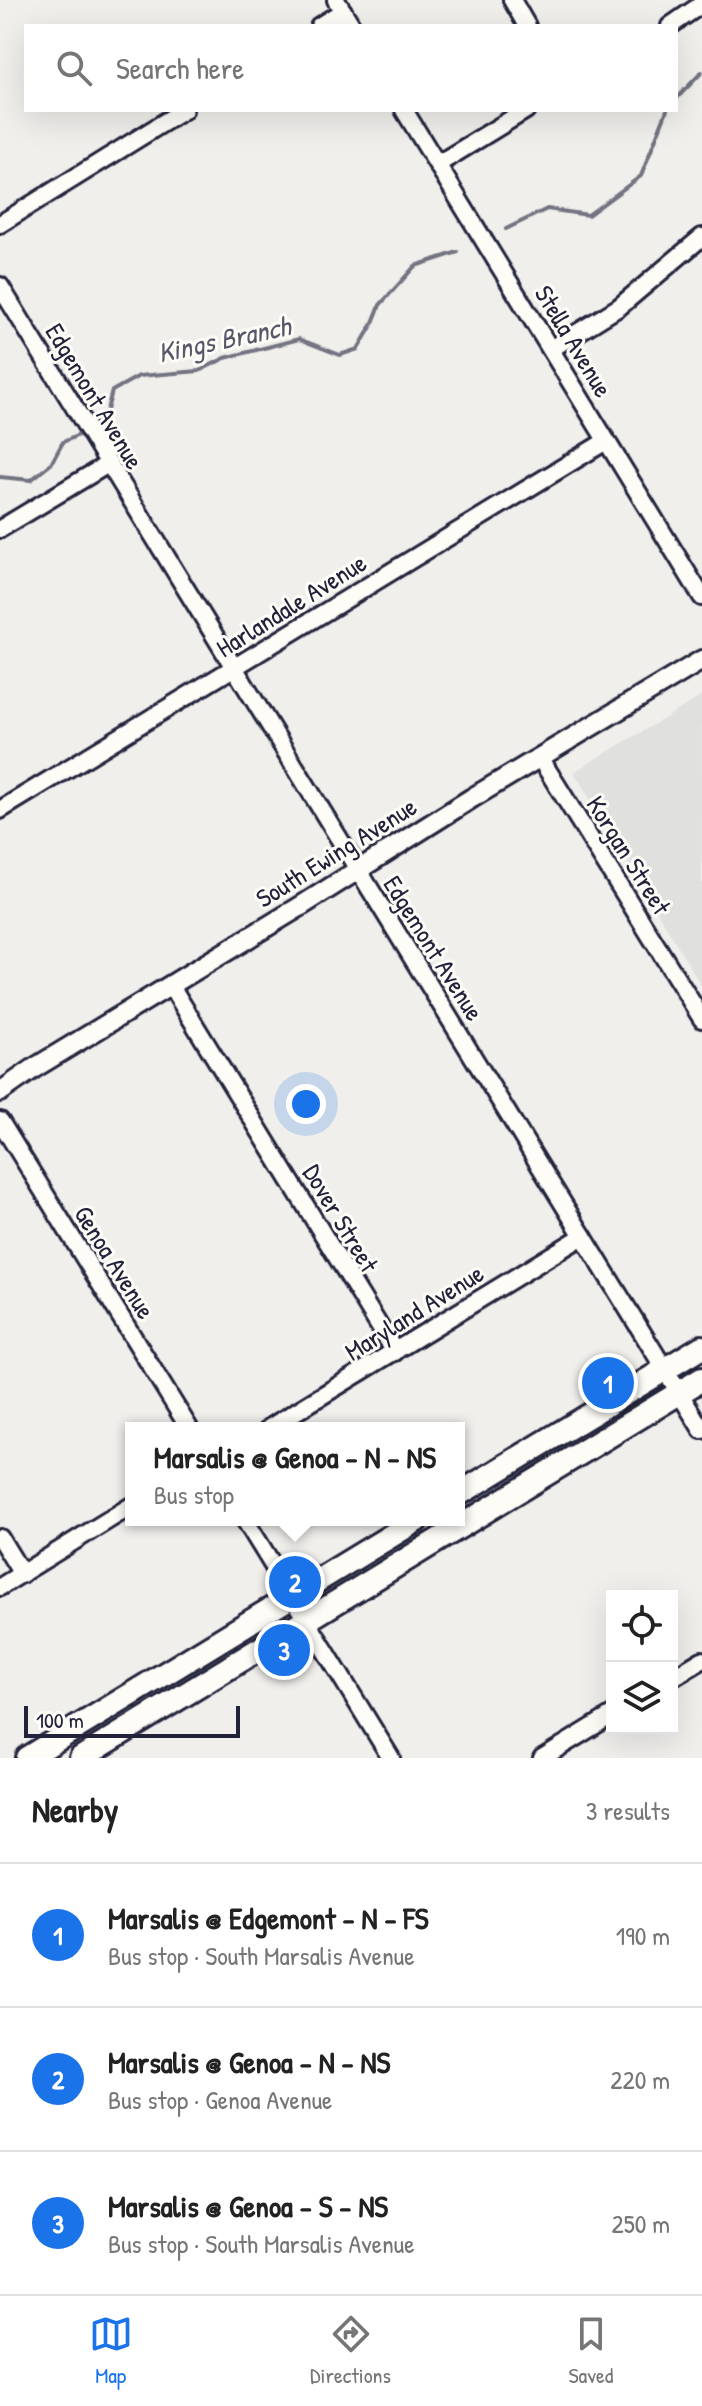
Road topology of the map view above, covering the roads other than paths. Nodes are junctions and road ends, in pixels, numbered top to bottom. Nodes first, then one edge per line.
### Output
1 (512, 0) edge
2 (702, 4) edge
3 (344, 12) edge
4 (323, 24) edge
5 (526, 24) edge
6 (673, 24) edge
7 (181, 112) edge
8 (405, 112) edge
9 (523, 112) edge
10 (438, 164) junction
11 (0, 224) edge
12 (702, 237) edge
13 (0, 286) edge
14 (551, 349) junction
15 (606, 441) junction
16 (108, 464) junction
17 (0, 529) edge
18 (702, 597) edge
19 (702, 660) edge
20 (234, 668) junction
21 (540, 758) junction
22 (0, 810) edge
23 (357, 870) junction
24 (171, 986) junction
25 (702, 1019) edge
26 (0, 1092) edge
27 (0, 1121) edge
28 (583, 1236) junction
29 (702, 1347) edge
30 (395, 1352) junction
31 (664, 1370) junction
32 (702, 1379) edge
33 (679, 1393) junction
34 (185, 1422) edge
35 (279, 1422) edge
36 (702, 1430) edge
37 (465, 1490) edge
38 (125, 1510) edge
39 (465, 1524) edge
40 (249, 1526) edge
41 (407, 1526) edge
42 (461, 1526) edge
43 (0, 1538) edge
44 (22, 1574) junction
45 (0, 1587) edge
46 (292, 1597) junction
47 (307, 1620) junction
48 (702, 1660) edge
49 (678, 1674) edge
50 (606, 1719) edge
51 (27, 1758) edge
52 (81, 1758) edge
53 (391, 1758) edge
54 (542, 1758) edge

1 - 5 street
2 - 6 street
3 - 4 street
7 - 11 street
8 - 10 street, Stella Avenue
9 - 10 street
10 - 14 street, Stella Avenue
12 - 14 street
13 - 16 street, Edgemont Avenue
14 - 15 street, Stella Avenue
15 - 18 street, Stella Avenue
15 - 20 street, Harlandale Avenue
16 - 17 street
16 - 20 street, Edgemont Avenue
19 - 21 street, South Ewing Avenue
20 - 22 street, Harlandale Avenue
20 - 23 street, Edgemont Avenue
21 - 23 street, South Ewing Avenue
21 - 25 street, Korgan Street
23 - 24 street, South Ewing Avenue
23 - 28 street, Edgemont Avenue
24 - 26 street, South Ewing Avenue
24 - 30 street, Dover Street
27 - 34 street, Genoa Avenue
28 - 30 street, Maryland Avenue
28 - 31 street, Edgemont Avenue
29 - 31 main road
30 - 35 street, Maryland Avenue
31 - 33 street, Edgemont Avenue
31 - 37 main road
32 - 33 main road
33 - 36 street, Edgemont Avenue
33 - 39 main road
38 - 44 street
40 - 46 street
41 - 46 main road
42 - 47 main road
43 - 44 street
44 - 45 street
46 - 47 street
46 - 51 main road
47 - 52 main road
47 - 53 street
48 - 49 street
50 - 54 street

